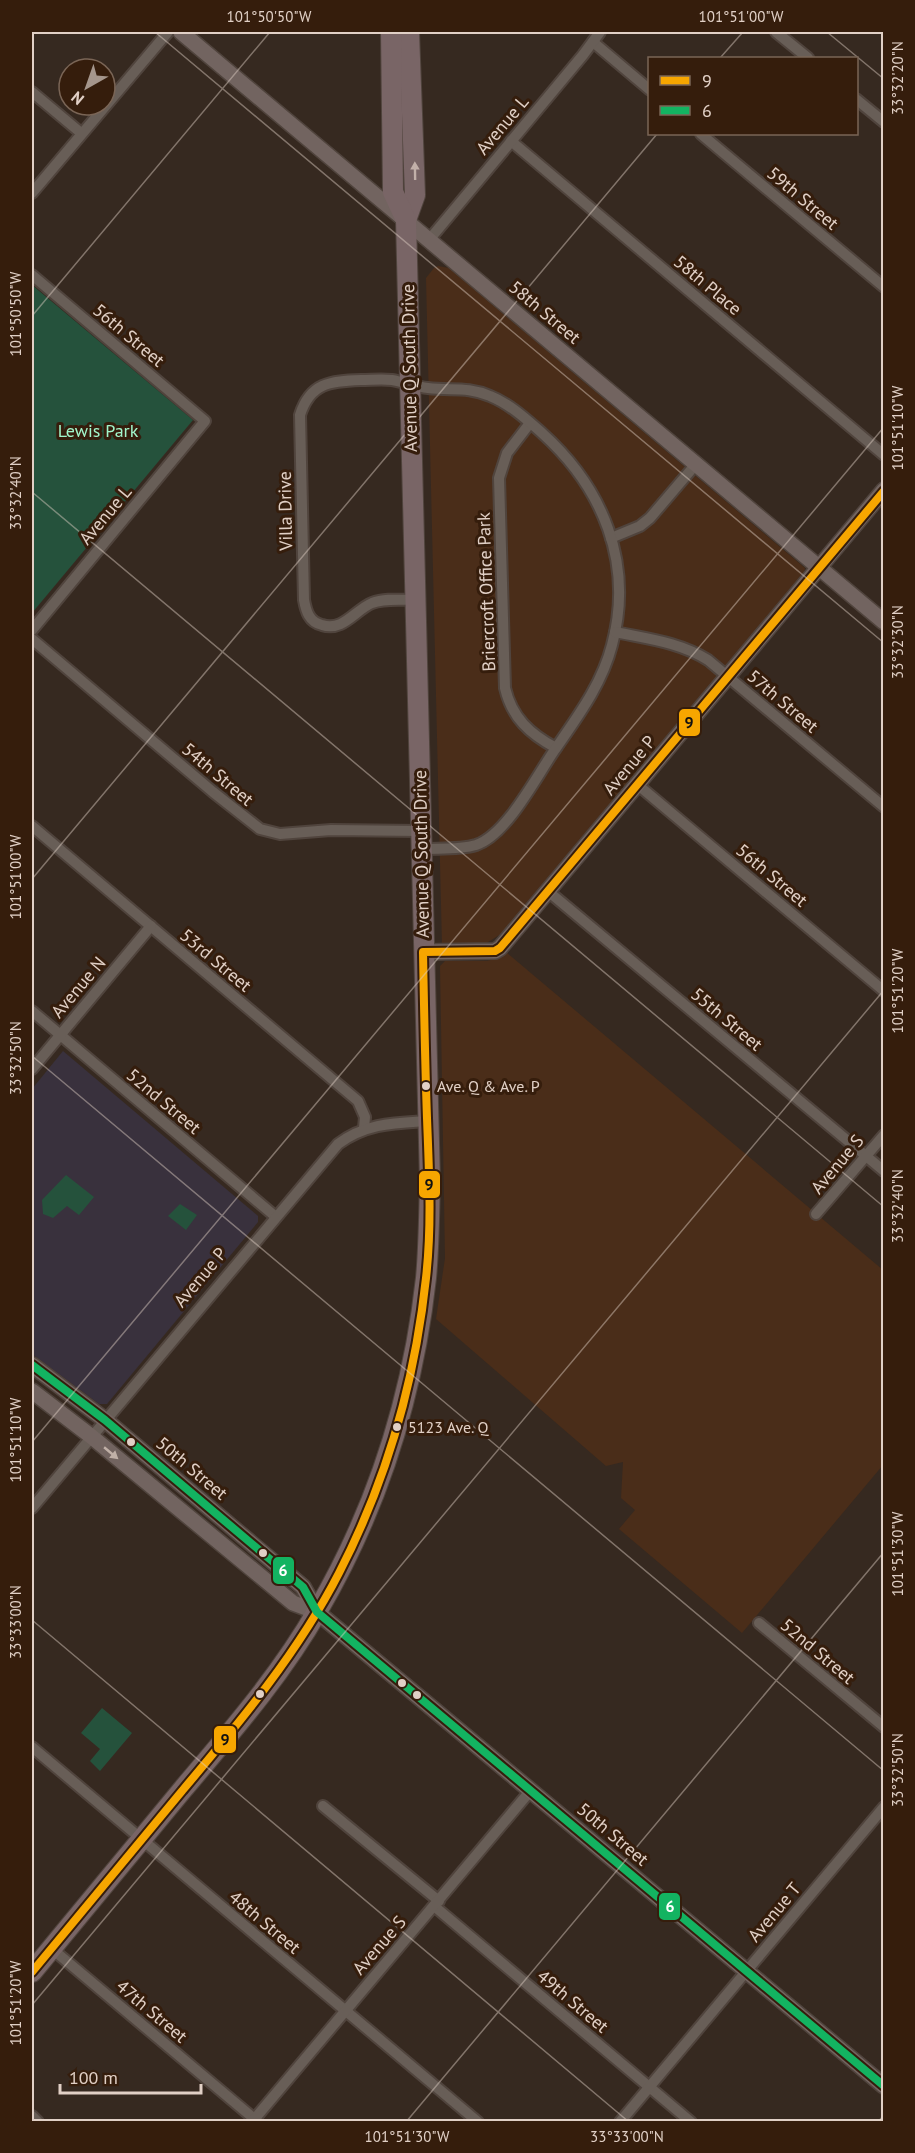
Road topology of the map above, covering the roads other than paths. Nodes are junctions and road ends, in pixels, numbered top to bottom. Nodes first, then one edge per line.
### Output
1 (168, 32) edge
2 (182, 32) edge
3 (381, 32) edge
4 (391, 32) edge
5 (409, 32) edge
6 (423, 32) edge
7 (600, 32) edge
8 (776, 32) edge
9 (593, 42) junction
10 (807, 57) edge
11 (648, 88) edge
12 (32, 92) edge
13 (858, 101) edge
14 (414, 121) junction
15 (884, 122) edge
16 (81, 134) junction
17 (702, 135) edge
18 (511, 141) junction
19 (392, 157) junction
20 (32, 193) edge
21 (406, 220) junction
22 (429, 240) junction
23 (32, 275) edge
24 (884, 287) edge
25 (410, 384) junction
26 (205, 421) joint
27 (531, 423) junction
28 (884, 455) edge
29 (696, 464) junction
30 (884, 490) edge
31 (611, 538) junction
32 (819, 568) junction
33 (415, 600) junction
34 (884, 622) edge
35 (32, 630) edge
36 (615, 632) junction
37 (32, 639) edge
38 (728, 677) junction
39 (556, 748) junction
40 (638, 785) junction
41 (884, 807) edge
42 (32, 826) edge
43 (421, 840) junction
44 (549, 892) junction
45 (151, 926) junction
46 (423, 952) junction
47 (884, 991) edge
48 (32, 1011) edge
49 (60, 1035) junction
50 (32, 1069) edge
51 (428, 1121) junction
52 (364, 1128) junction
53 (884, 1135) edge
54 (865, 1156) junction
55 (884, 1171) edge
56 (816, 1214) dead end
57 (276, 1217) junction
58 (32, 1365) edge
59 (32, 1391) edge
60 (105, 1420) junction
61 (92, 1437) junction
62 (32, 1508) edge
63 (317, 1612) junction
64 (759, 1623) dead end
65 (884, 1727) edge
66 (32, 1747) edge
67 (531, 1790) junction
68 (323, 1806) dead end
69 (884, 1807) edge
70 (141, 1840) junction
71 (436, 1904) junction
72 (51, 1948) junction
73 (746, 1971) junction
74 (32, 1972) edge
75 (345, 2010) junction
76 (649, 2086) junction
77 (884, 2086) edge
78 (32, 2116) edge
79 (255, 2120) edge
80 (39, 2121) edge
81 (478, 2121) edge
82 (620, 2121) edge
83 (691, 2121) edge

1 - 16 street
2 - 21 street, 58th Street
3 - 19 highway
4 - 19 highway, Avenue Q South Drive
5 - 14 highway, Avenue Q South Drive
6 - 14 highway
7 - 9 street, Avenue L
8 - 10 street
9 - 11 street
9 - 18 street, Avenue L
12 - 16 street
13 - 15 street
21 -> 14 highway, Avenue Q South Drive
16 - 20 street
17 - 24 street, 59th Street
18 - 22 street, Avenue L
18 - 28 street, 58th Place
19 - 21 highway, Avenue Q South Drive
21 - 22 street, 58th Street
21 - 25 highway, Avenue Q South Drive
22 - 29 street, 58th Street
23 - 26 street, 56th Street
25 - 27 street
25 - 33 highway, Avenue Q South Drive
25 - 33 street, Villa Drive
26 - 35 street, Avenue L
27 - 31 street
27 - 39 street, Briercroft Office Park
29 - 31 street
29 - 32 street, 58th Street
30 - 32 street, Avenue P
31 - 36 street
32 - 34 street, 58th Street
32 - 38 street, Avenue P
33 - 43 highway, Avenue Q South Drive
36 - 38 street, 57th Street
36 - 39 street
37 - 43 street, 54th Street
38 - 40 street, Avenue P
38 - 41 street, 57th Street
39 - 43 street
40 - 44 street, Avenue P
40 - 47 street, 56th Street
42 - 45 street, 53rd Street
43 - 46 highway, Avenue Q South Drive
44 - 46 street, Avenue P
44 - 54 street, 55th Street
45 - 49 street, Avenue N
45 - 52 street, 53rd Street
46 - 51 highway, Avenue Q South Drive
48 - 49 street, 52nd Street
49 - 50 street, Avenue N
49 - 57 street, 52nd Street
51 - 52 street, Avenue P
51 - 63 highway, Avenue Q South Drive
52 - 57 street, Avenue P
53 - 54 street, Avenue S
54 - 55 street, 55th Street
54 - 56 street, Avenue S
57 - 60 street, Avenue P
58 - 60 street, 50th Street
59 - 61 street, 50th Street
60 - 61 street, Avenue P
60 - 63 street, 50th Street
61 - 62 street, Avenue P
61 -> 63 street, 50th Street
63 - 67 street, 50th Street
63 - 70 highway, Avenue Q South Drive
64 - 65 street, 52nd Street
66 - 70 street, 48th Street
67 - 71 street, Avenue S
67 - 73 street, 50th Street
68 - 71 street, 49th Street
69 - 73 street, Avenue T
70 - 72 highway, Avenue Q South Drive
70 - 75 street, 48th Street
71 - 75 street, Avenue S
71 - 76 street, 49th Street
72 - 74 highway, Avenue Q South Drive
72 - 79 street, 47th Street
73 - 76 street, Avenue T
73 - 77 street, 50th Street
75 - 79 street, Avenue S
75 - 81 street, 48th Street
76 - 82 street, Avenue T
76 - 83 street, 49th Street
78 - 80 street

